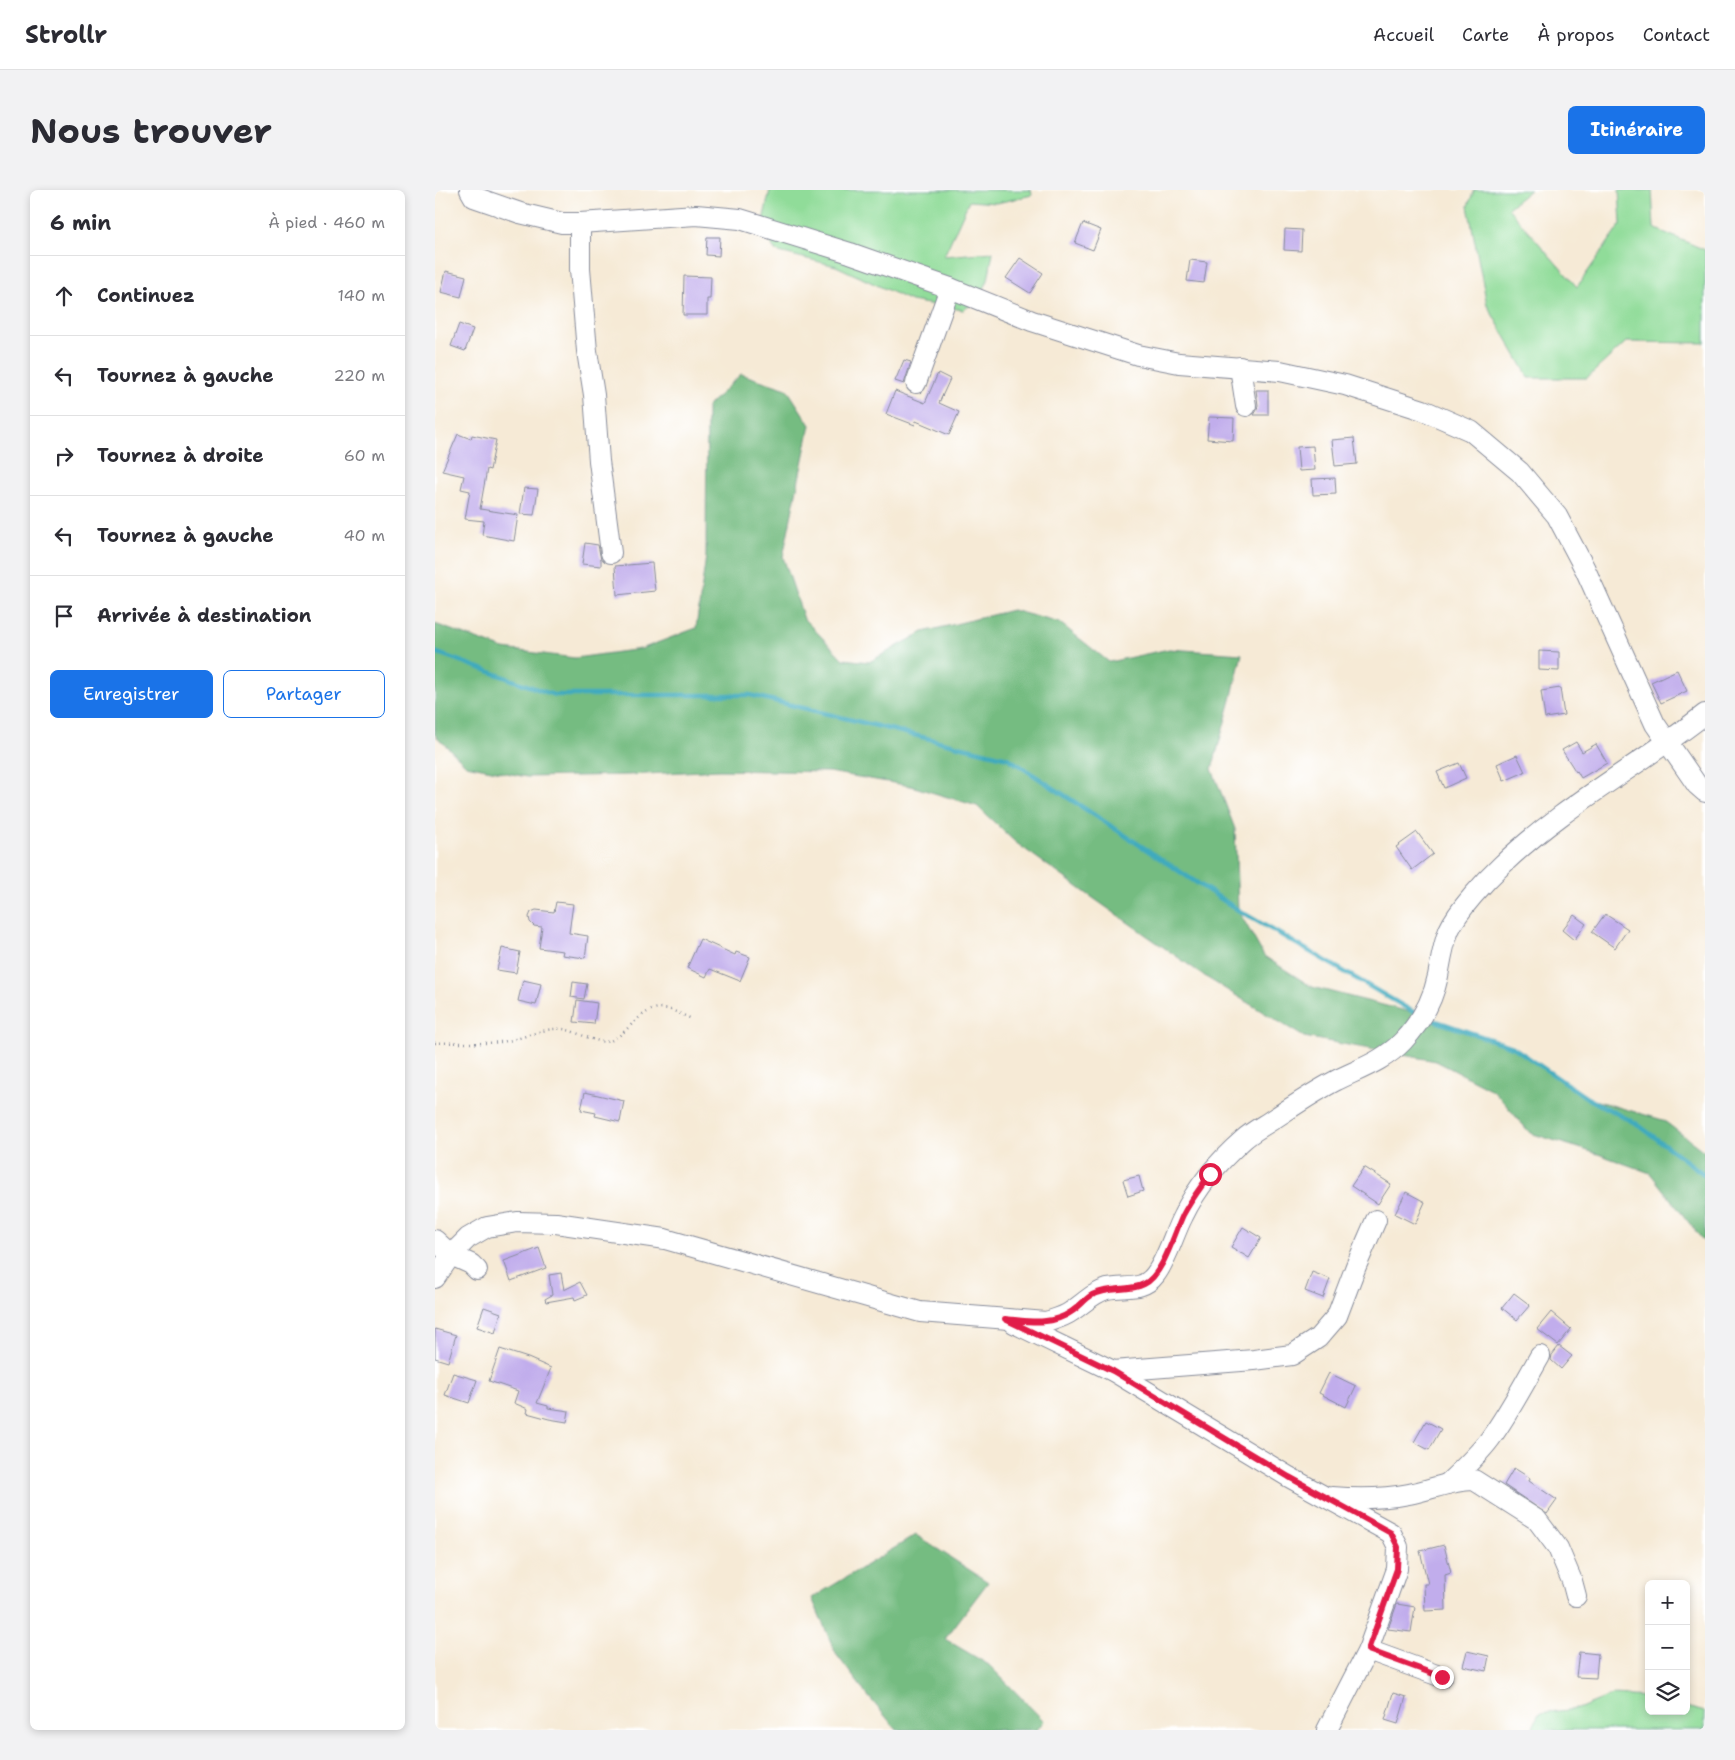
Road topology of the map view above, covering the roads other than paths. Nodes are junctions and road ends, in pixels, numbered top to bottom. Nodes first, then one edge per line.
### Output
1 (470, 190) edge
2 (579, 223) junction
3 (951, 288) junction
4 (1240, 368) junction
5 (916, 384) dead end
6 (1246, 406) dead end
7 (611, 553) dead end
8 (1705, 714) edge
9 (1667, 743) junction
10 (1705, 792) edge
11 (1375, 1220) dead end
12 (435, 1240) edge
13 (451, 1255) junction
14 (477, 1270) dead end
15 (435, 1278) edge
16 (1005, 1319) junction
17 (1540, 1356) dead end
18 (1113, 1371) junction
19 (1447, 1484) junction
20 (1325, 1497) junction
21 (1576, 1596) dead end
22 (1368, 1650) junction
23 (1442, 1677) dead end
24 (1327, 1730) edge

1 - 2 street
2 - 3 street
2 - 7 street
3 - 4 street
3 - 5 street
4 - 6 street
4 - 9 street
8 - 9 street
9 - 10 street
9 - 16 street
11 - 18 street
12 - 13 street
13 - 14 street
13 - 15 street
13 - 16 street
16 - 18 street
17 - 19 street
18 - 20 street
19 - 20 street
19 - 21 street
20 - 22 street
22 - 23 street
22 - 24 street

